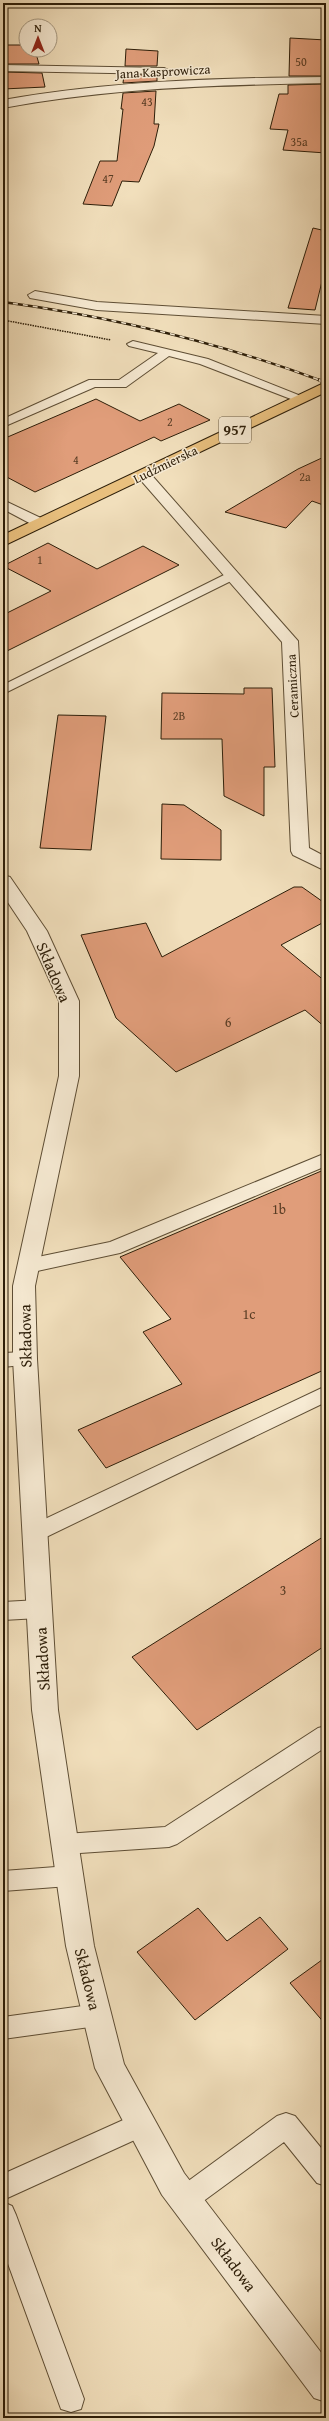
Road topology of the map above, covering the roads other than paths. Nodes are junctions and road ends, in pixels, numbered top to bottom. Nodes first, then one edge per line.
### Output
1 (3, 68) edge
2 (326, 80) edge
3 (288, 81) junction
4 (3, 104) edge
5 (35, 295) dead end
6 (326, 320) edge
7 (133, 344) road end
8 (167, 352) junction
9 (326, 386) edge
10 (300, 398) junction
11 (3, 423) edge
12 (143, 474) junction
13 (3, 504) edge
14 (40, 523) junction
15 (3, 541) edge
16 (232, 575) junction
17 (3, 690) edge
18 (326, 865) edge
19 (3, 882) edge
20 (326, 1159) edge
21 (28, 1266) junction
22 (14, 1360) edge
23 (326, 1393) edge
24 (35, 1533) junction
25 (39, 1609) junction
26 (3, 1611) edge
27 (326, 1735) edge
28 (65, 1844) junction
29 (69, 1876) junction
30 (3, 1881) edge
31 (97, 2015) junction
32 (3, 2028) edge
33 (141, 2124) junction
34 (326, 2174) edge
35 (3, 2187) edge
36 (185, 2199) junction
37 (3, 2215) edge
38 (324, 2380) edge
39 (71, 2400) dead end

1 - 3 street
2 - 3 street, Jana Kasprowicza
3 - 4 street, Jana Kasprowicza
5 - 6 street
7 - 8 lane
8 - 10 lane
8 - 11 lane
9 - 10 main road, Ludźmierska / 957
10 - 12 main road, Ludźmierska / 957
12 - 14 main road, Ludźmierska / 957
12 - 16 street, Ceramiczna
13 - 14 lane
14 - 15 main road, Ludźmierska / 957
16 - 17 lane
16 - 18 street, Ceramiczna
19 - 21 street, Składowa
20 - 21 lane
21 - 22 street, Składowa
22 - 24 street, Składowa
23 - 24 lane
24 - 25 street, Składowa
25 - 26 lane
25 - 28 street, Składowa
27 - 28 lane
28 - 29 street, Składowa
29 - 30 lane
29 - 31 street, Składowa
31 - 32 lane
31 - 33 street, Składowa
33 - 35 lane
33 - 36 street, Składowa
34 - 36 lane
36 - 38 street, Składowa
37 - 39 lane

